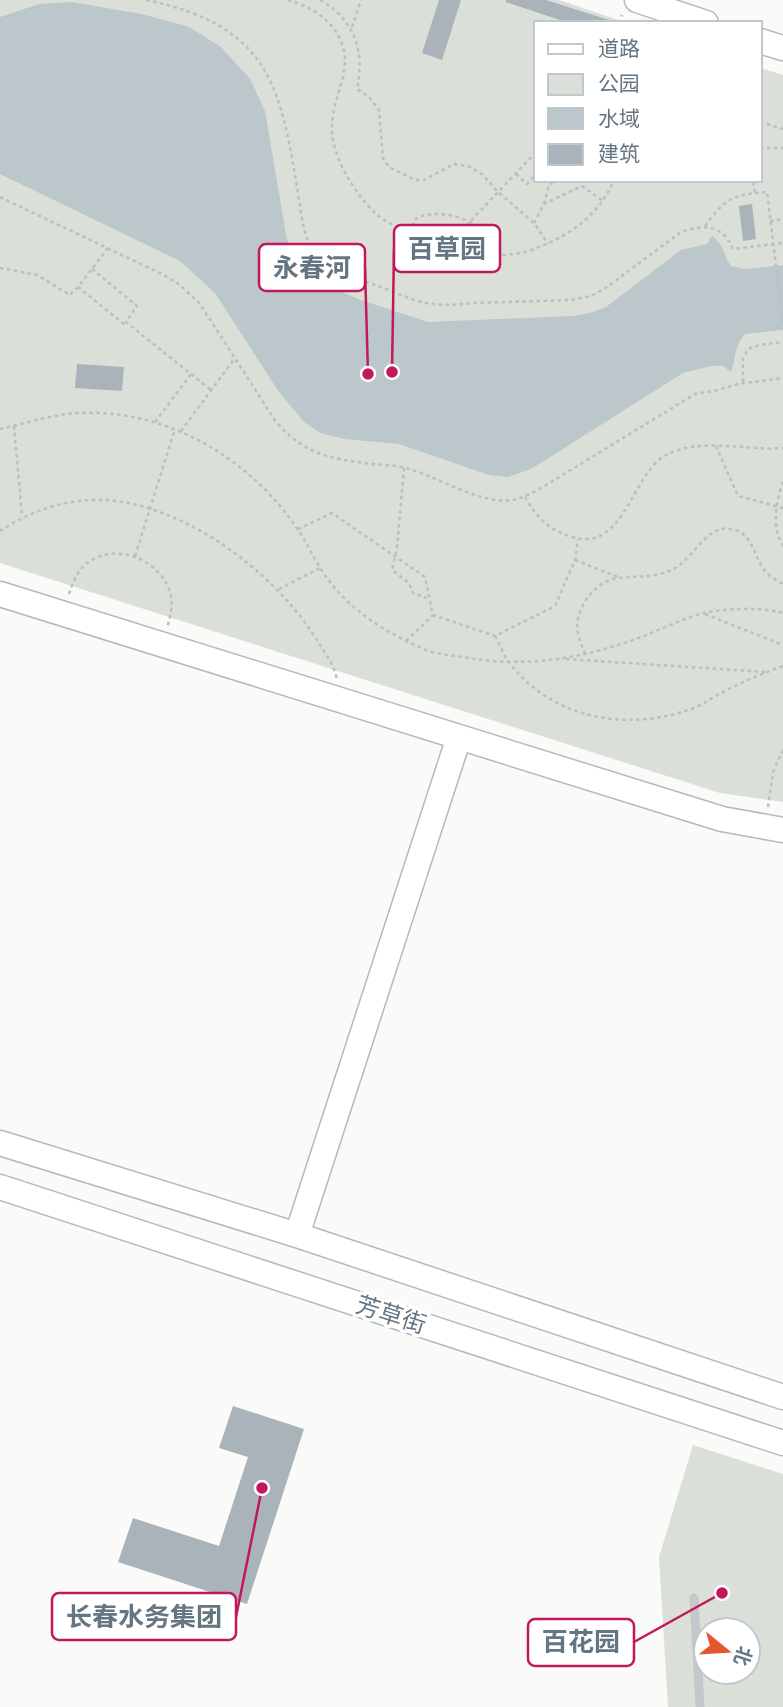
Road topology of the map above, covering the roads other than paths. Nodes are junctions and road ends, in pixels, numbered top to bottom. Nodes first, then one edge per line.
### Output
1 (640, 5) edge
2 (699, 21) edge
3 (762, 41) edge
4 (783, 48) edge
5 (1, 597) edge
6 (459, 737) junction
7 (775, 828) edge
8 (0, 1143) edge
9 (0, 1187) edge
10 (297, 1235) junction
11 (783, 1397) edge
12 (783, 1443) edge
13 (694, 1598) dead end
14 (701, 1707) edge

1 - 2 main road
3 - 4 main road
5 - 6 main road
6 - 7 main road
6 - 10 main road
8 - 10 main road, 芳草街
9 - 12 main road, 芳草街
10 - 11 main road, 芳草街
13 - 14 lane

